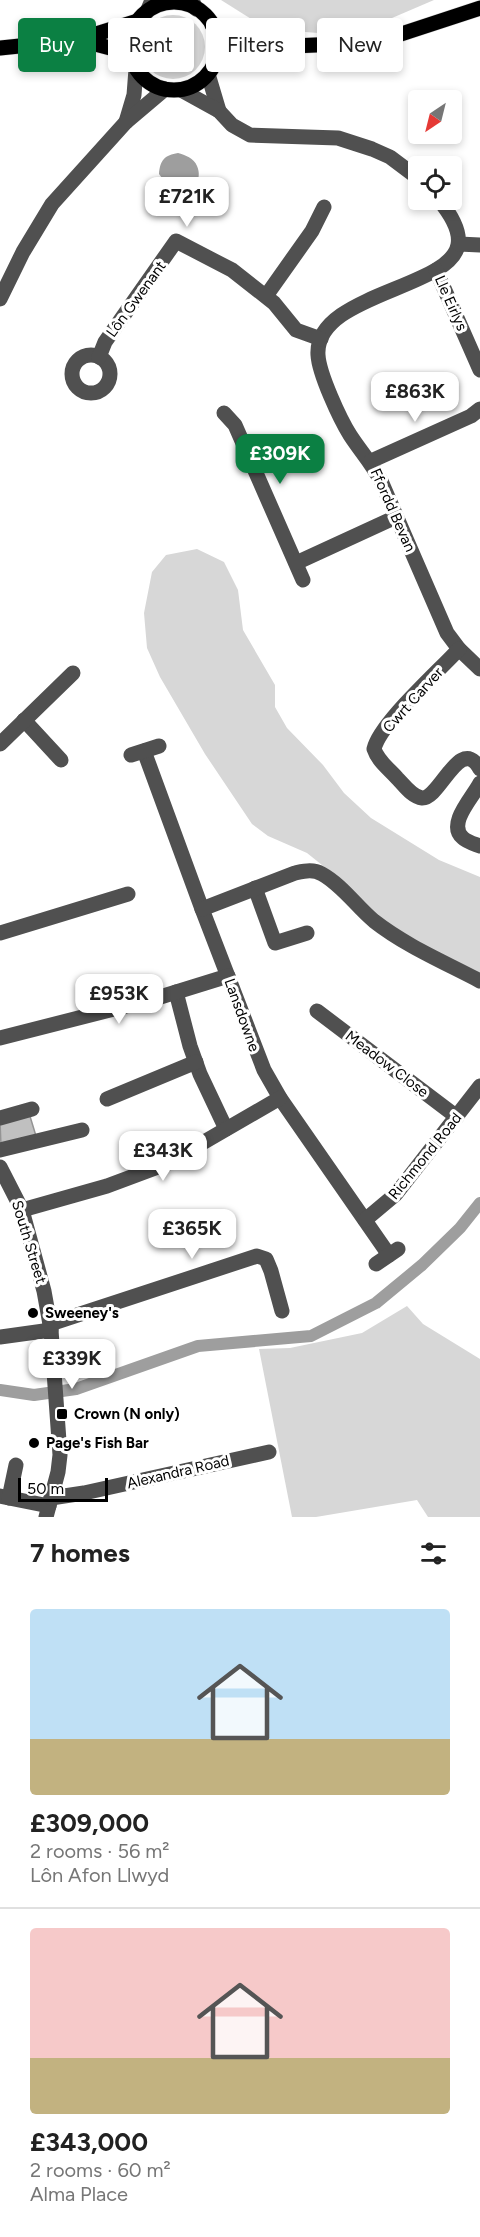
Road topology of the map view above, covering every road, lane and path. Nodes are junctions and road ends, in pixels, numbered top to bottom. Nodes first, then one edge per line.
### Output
1 (194, 4) edge
2 (480, 8) edge
3 (145, 11) edge
4 (206, 18) edge
5 (96, 32) edge
6 (305, 45) edge
7 (18, 46) edge
8 (0, 48) edge
9 (134, 72) edge
10 (140, 72) edge
11 (207, 72) edge
12 (212, 72) edge
13 (173, 89) junction
14 (219, 111) junction
15 (126, 122) junction
16 (408, 171) edge
17 (324, 207) dead end
18 (446, 210) edge
19 (459, 244) junction
20 (480, 245) edge
21 (436, 270) junction
22 (266, 296) junction
23 (0, 299) edge
24 (321, 339) junction
25 (99, 357) dead end
26 (480, 370) edge
27 (480, 409) edge
28 (224, 413) dead end
29 (371, 461) junction
30 (396, 517) junction
31 (296, 563) junction
32 (303, 580) dead end
33 (459, 649) junction
34 (480, 669) edge
35 (73, 673) dead end
36 (24, 720) junction
37 (0, 744) edge
38 (159, 746) dead end
39 (61, 760) dead end
40 (480, 769) edge
41 (480, 783) edge
42 (480, 846) edge
43 (255, 888) junction
44 (128, 894) dead end
45 (202, 909) junction
46 (0, 933) edge
47 (307, 933) dead end
48 (228, 976) junction
49 (480, 981) edge
50 (176, 992) junction
51 (317, 1011) dead end
52 (0, 1038) edge
53 (196, 1062) junction
54 (480, 1086) edge
55 (280, 1098) junction
56 (107, 1100) dead end
57 (32, 1109) dead end
58 (457, 1117) junction
59 (0, 1118) edge
60 (226, 1129) junction
61 (82, 1130) dead end
62 (0, 1150) edge
63 (0, 1167) edge
64 (22, 1210) junction
65 (365, 1220) junction
66 (376, 1264) dead end
67 (282, 1311) dead end
68 (51, 1327) junction
69 (0, 1337) edge
70 (269, 1452) dead end
71 (16, 1465) dead end
72 (5, 1497) edge
73 (48, 1507) edge

1 - 3 main road
1 - 4 main road
2 - 6 main road
3 - 5 main road
7 - 8 main road
9 - 15 street
10 - 13 main road
11 - 13 main road
12 - 14 street
13 - 14 street
13 - 15 street
14 - 16 street
15 - 23 street
17 - 22 street
18 - 19 street
19 - 20 street
19 - 21 street
21 - 24 street
21 - 26 street, Lle Eirlys
22 - 24 street, Lôn Gwenant
22 - 25 street, Lôn Gwenant
24 - 29 street, Ffordd Bevan
27 - 29 street
28 - 31 street
29 - 30 street, Ffordd Bevan
30 - 31 street
30 - 33 street, Ffordd Bevan
31 - 32 street
33 - 34 street, Ffordd Bevan
33 - 40 street, Cwrt Carver
35 - 36 street
36 - 37 street
36 - 39 street
38 - 45 street, Lansdowne
41 - 42 street
43 - 45 street
43 - 47 street
43 - 49 street
44 - 46 street
45 - 48 street, Lansdowne
48 - 50 street
48 - 55 street, Lansdowne
50 - 52 street
50 - 53 street
51 - 58 street, Meadow Close
53 - 56 street
53 - 60 street
54 - 58 street, Richmond Road
55 - 60 street
55 - 65 street, Lansdowne
57 - 59 street
58 - 65 street, Richmond Road
60 - 64 street
61 - 62 street
63 - 64 street, South Street
64 - 68 street, South Street
65 - 66 street, Lansdowne
67 - 68 street
68 - 69 street
68 - 73 street, South Street
70 - 73 street, Alexandra Road
71 - 72 street
72 - 73 street, Alexandra Road

